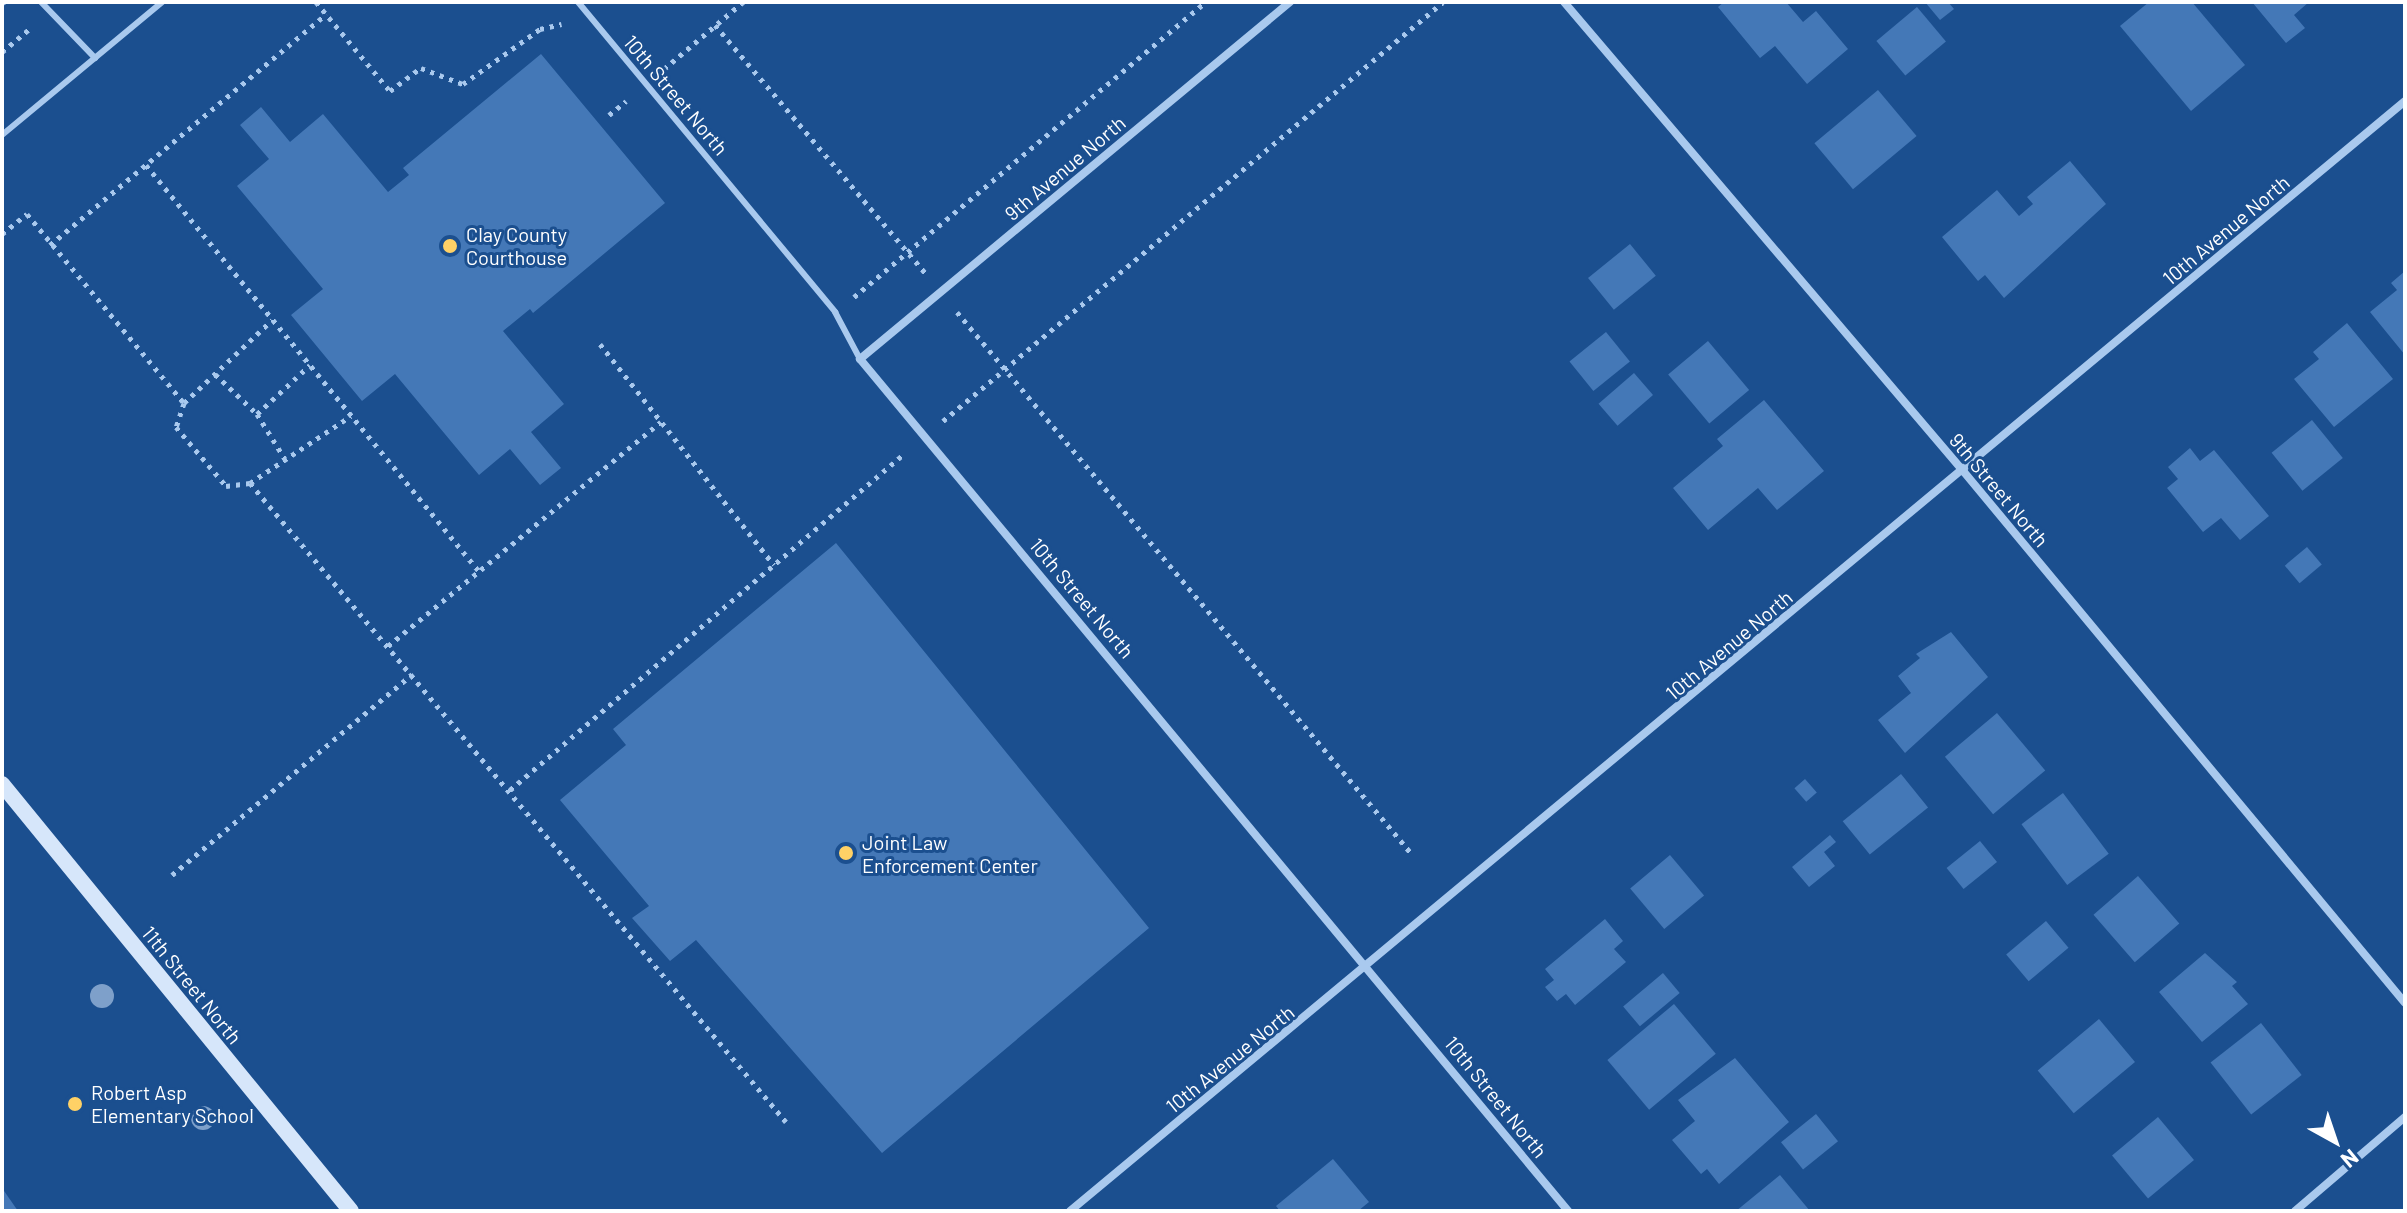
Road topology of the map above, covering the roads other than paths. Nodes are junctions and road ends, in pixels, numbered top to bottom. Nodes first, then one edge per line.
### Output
1 (41, 2) edge
2 (162, 2) edge
3 (578, 2) edge
4 (1290, 2) edge
5 (1564, 2) edge
6 (95, 58) junction
7 (2405, 101) edge
8 (2, 135) edge
9 (860, 359) junction
10 (1964, 472) junction
11 (2, 784) edge
12 (1369, 965) junction
13 (2405, 1003) edge
14 (2405, 1117) edge
15 (351, 1211) edge
16 (1070, 1211) edge
17 (1568, 1211) edge
18 (2295, 1211) edge

1 - 6 lane
2 - 6 lane
3 - 9 lane, 10th Street North
4 - 9 street, 9th Avenue North
5 - 10 street, 9th Street North
6 - 8 lane
7 - 10 street, 10th Avenue North
9 - 12 street, 10th Street North
10 - 12 street, 10th Avenue North
10 - 13 street, 9th Street North
11 - 15 street, 11th Street North
12 - 16 street, 10th Avenue North
12 - 17 street, 10th Street North
14 - 18 street

